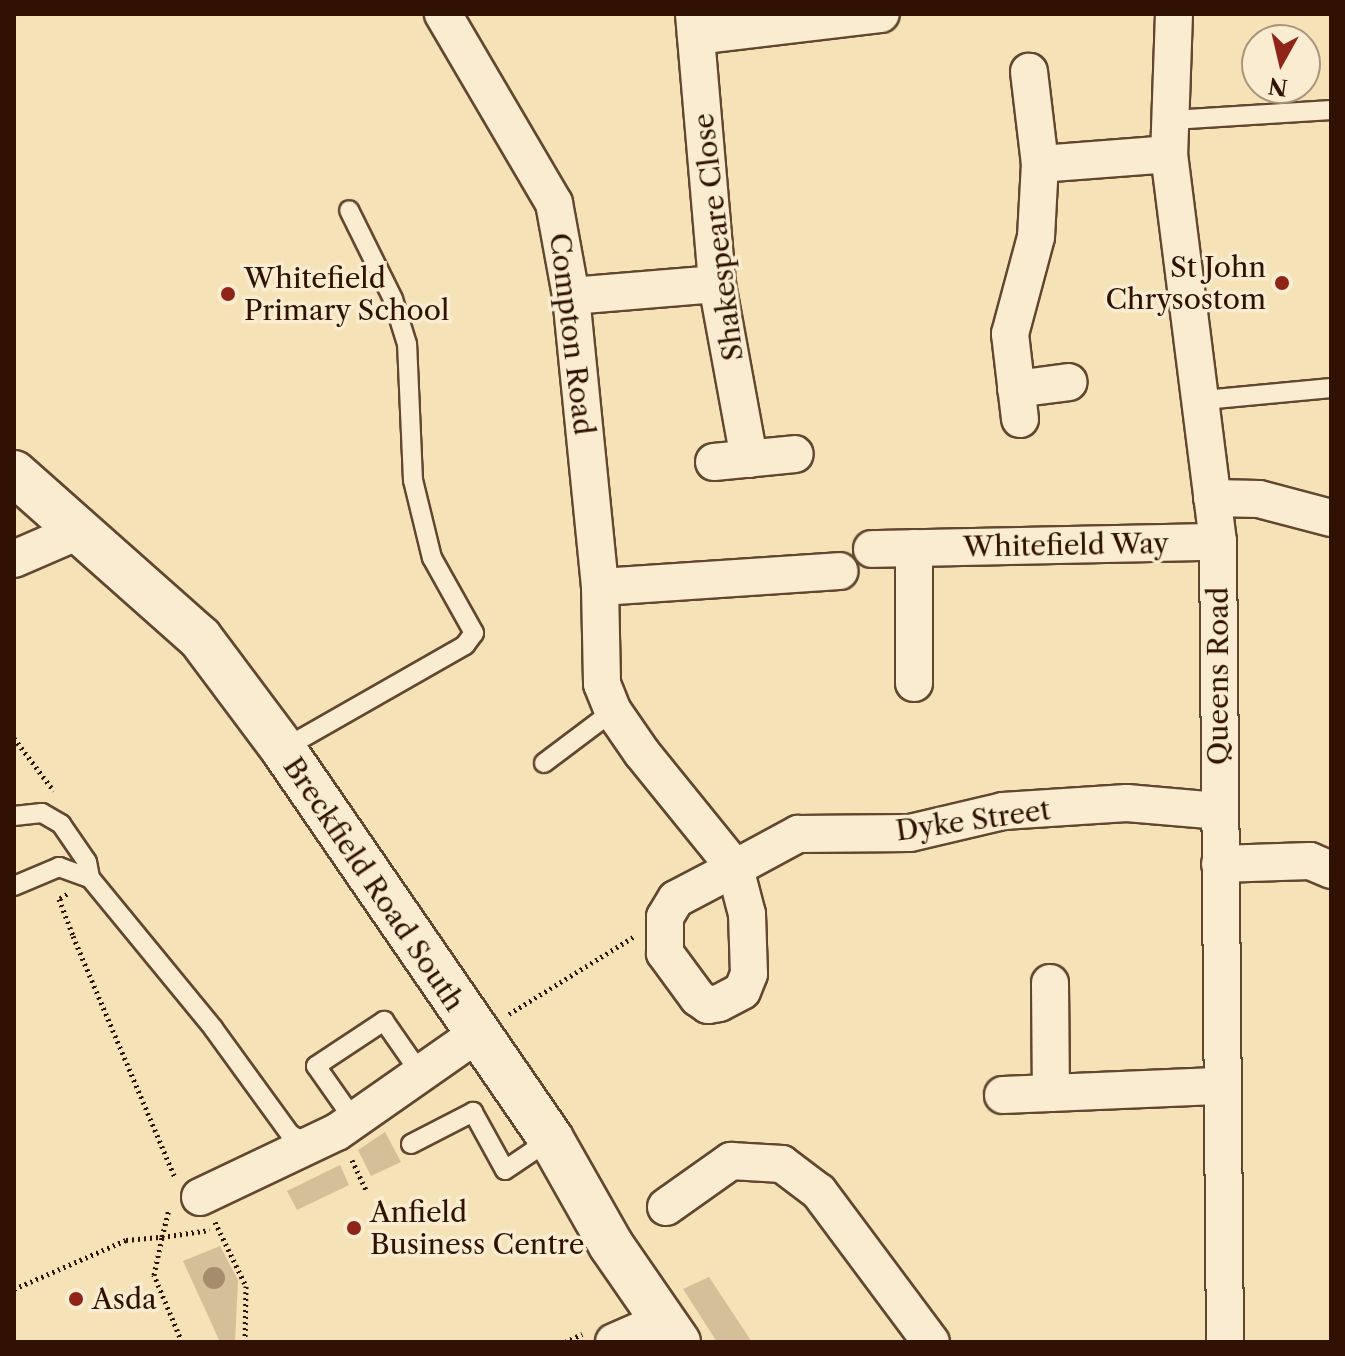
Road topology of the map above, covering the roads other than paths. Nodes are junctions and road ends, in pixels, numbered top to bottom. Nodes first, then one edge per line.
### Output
1 (443, 14) edge
2 (881, 14) edge
3 (1174, 14) edge
4 (695, 25) edge
5 (1029, 72) dead end
6 (1331, 110) edge
7 (1171, 137) junction
8 (1040, 164) junction
9 (349, 210) dead end
10 (717, 284) junction
11 (571, 296) junction
12 (1069, 382) dead end
13 (1331, 388) edge
14 (1204, 400) junction
15 (795, 454) dead end
16 (749, 459) junction
17 (714, 462) dead end
18 (14, 473) edge
19 (1212, 498) junction
20 (1331, 518) edge
21 (81, 530) junction
22 (1218, 542) junction
23 (914, 548) junction
24 (872, 549) dead end
25 (14, 559) edge
26 (839, 571) dead end
27 (600, 587) junction
28 (914, 683) dead end
29 (613, 711) junction
30 (283, 749) junction
31 (544, 763) dead end
32 (17, 809) edge
33 (1218, 811) junction
34 (1220, 864) junction
35 (735, 868) junction
36 (1331, 870) edge
37 (90, 878) junction
38 (14, 886) edge
39 (1050, 983) dead end
40 (477, 1034) junction
41 (421, 1074) junction
42 (1222, 1086) junction
43 (1051, 1093) junction
44 (1003, 1095) dead end
45 (354, 1120) junction
46 (551, 1139) junction
47 (411, 1144) dead end
48 (310, 1145) junction
49 (183, 1190) road end
50 (666, 1207) dead end
51 (671, 1331) edge
52 (614, 1342) edge
53 (931, 1342) edge
54 (1225, 1342) edge

1 - 11 street, Compton Road
2 - 4 street
3 - 7 street, Queens Road
4 - 10 street, Shakespeare Close
5 - 8 street
6 - 7 lane
7 - 8 street
7 - 14 street, Queens Road
8 - 12 street
9 - 30 lane
10 - 11 street
10 - 16 street, Shakespeare Close
11 - 27 street, Compton Road
13 - 14 lane
14 - 19 street, Queens Road
15 - 16 street
16 - 17 street
18 - 21 street, Breckfield Road South
19 - 20 street
19 - 22 street, Queens Road
21 - 25 street
21 - 30 street, Breckfield Road South
22 - 23 street, Whitefield Way
22 - 33 street, Queens Road
23 - 24 street, Whitefield Way
23 - 28 street
26 - 27 street
27 - 29 street, Compton Road
29 - 31 lane
29 - 35 street
30 - 40 street, Breckfield Road South
32 - 37 lane
33 - 34 street, Queens Road
33 - 35 street, Dyke Street
34 - 36 street
34 - 42 street, Queens Road
35 - 35 street, Dyke Street
37 - 38 lane
37 - 48 lane
39 - 43 street
40 - 41 street
40 - 46 street, Breckfield Road South
41 - 45 street
41 - 45 lane
42 - 43 street
42 - 54 street, Queens Road
43 - 44 street
45 - 48 street
46 - 47 lane
46 - 51 street, Breckfield Road South
48 - 49 street
50 - 53 street
51 - 52 street

